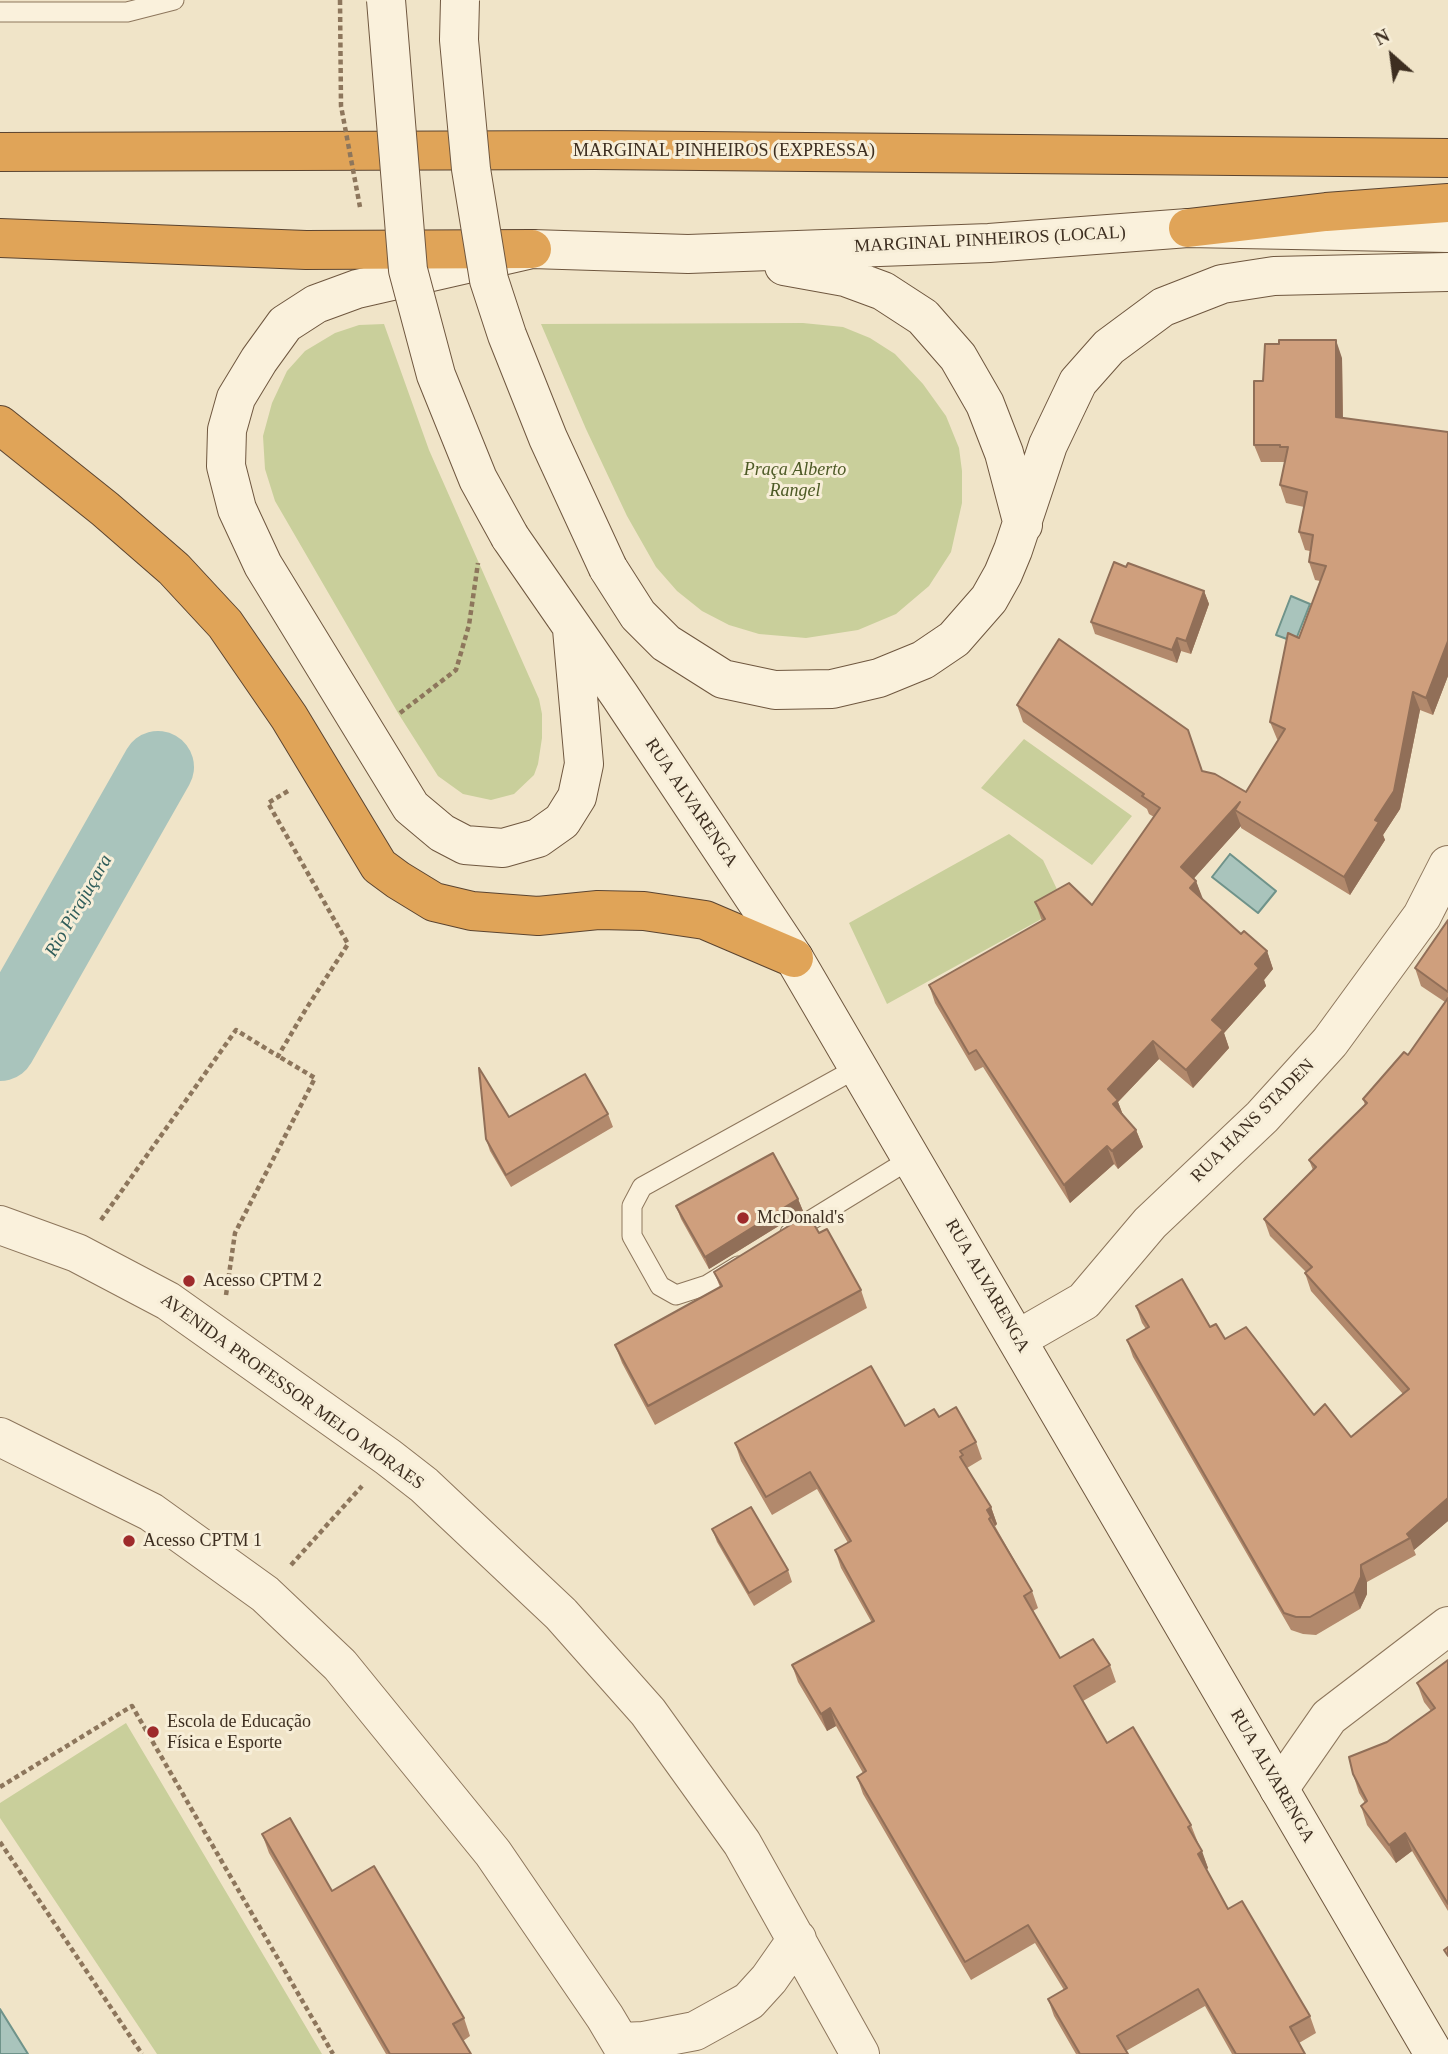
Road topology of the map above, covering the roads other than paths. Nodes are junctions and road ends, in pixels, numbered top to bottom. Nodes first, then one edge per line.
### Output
1 (174, 0) edge
2 (386, 0) edge
3 (460, 0) edge
4 (0, 12) edge
5 (0, 152) edge
6 (1448, 158) edge
7 (1448, 203) edge
8 (1188, 228) junction
9 (1448, 233) edge
10 (0, 238) edge
11 (532, 249) junction
12 (688, 254) junction
13 (1448, 272) edge
14 (0, 425) edge
15 (1023, 525) junction
16 (572, 629) junction
17 (1448, 865) edge
18 (794, 958) junction
19 (859, 1066) junction
20 (912, 1158) junction
21 (0, 1225) edge
22 (775, 1242) edge
23 (753, 1257) edge
24 (1018, 1339) junction
25 (0, 1437) edge
26 (1448, 1626) edge
27 (1279, 1788) junction
28 (797, 1939) junction
29 (623, 2048) edge
30 (860, 2054) edge
31 (1434, 2054) edge

1 - 4 lane
2 - 16 main road, RUA ALVARENGA, bridge
3 - 15 main road, bridge
5 - 6 highway, MARGINAL PINHEIROS (EXPRESSA)
7 - 8 highway
8 - 9 main road, MARGINAL PINHEIROS (LOCAL)
8 - 12 main road, MARGINAL PINHEIROS (LOCAL)
10 - 11 highway
11 - 12 main road, MARGINAL PINHEIROS (LOCAL)
11 - 16 main road, MARGINAL PINHEIROS (LOCAL)
12 - 15 main road
13 - 15 main road
14 - 18 highway
16 - 18 main road, RUA ALVARENGA
17 - 24 main road, RUA HANS STADEN
18 - 19 main road, RUA ALVARENGA
19 - 20 main road, RUA ALVARENGA
19 - 23 lane
20 - 22 lane
20 - 24 main road, RUA ALVARENGA
21 - 28 main road, AVENIDA PROFESSOR MELO MORAES
24 - 27 main road, RUA ALVARENGA
25 - 29 main road
26 - 27 main road
27 - 31 main road, RUA ALVARENGA
28 - 29 main road
28 - 30 main road, AVENIDA PROFESSOR MELO MORAES

